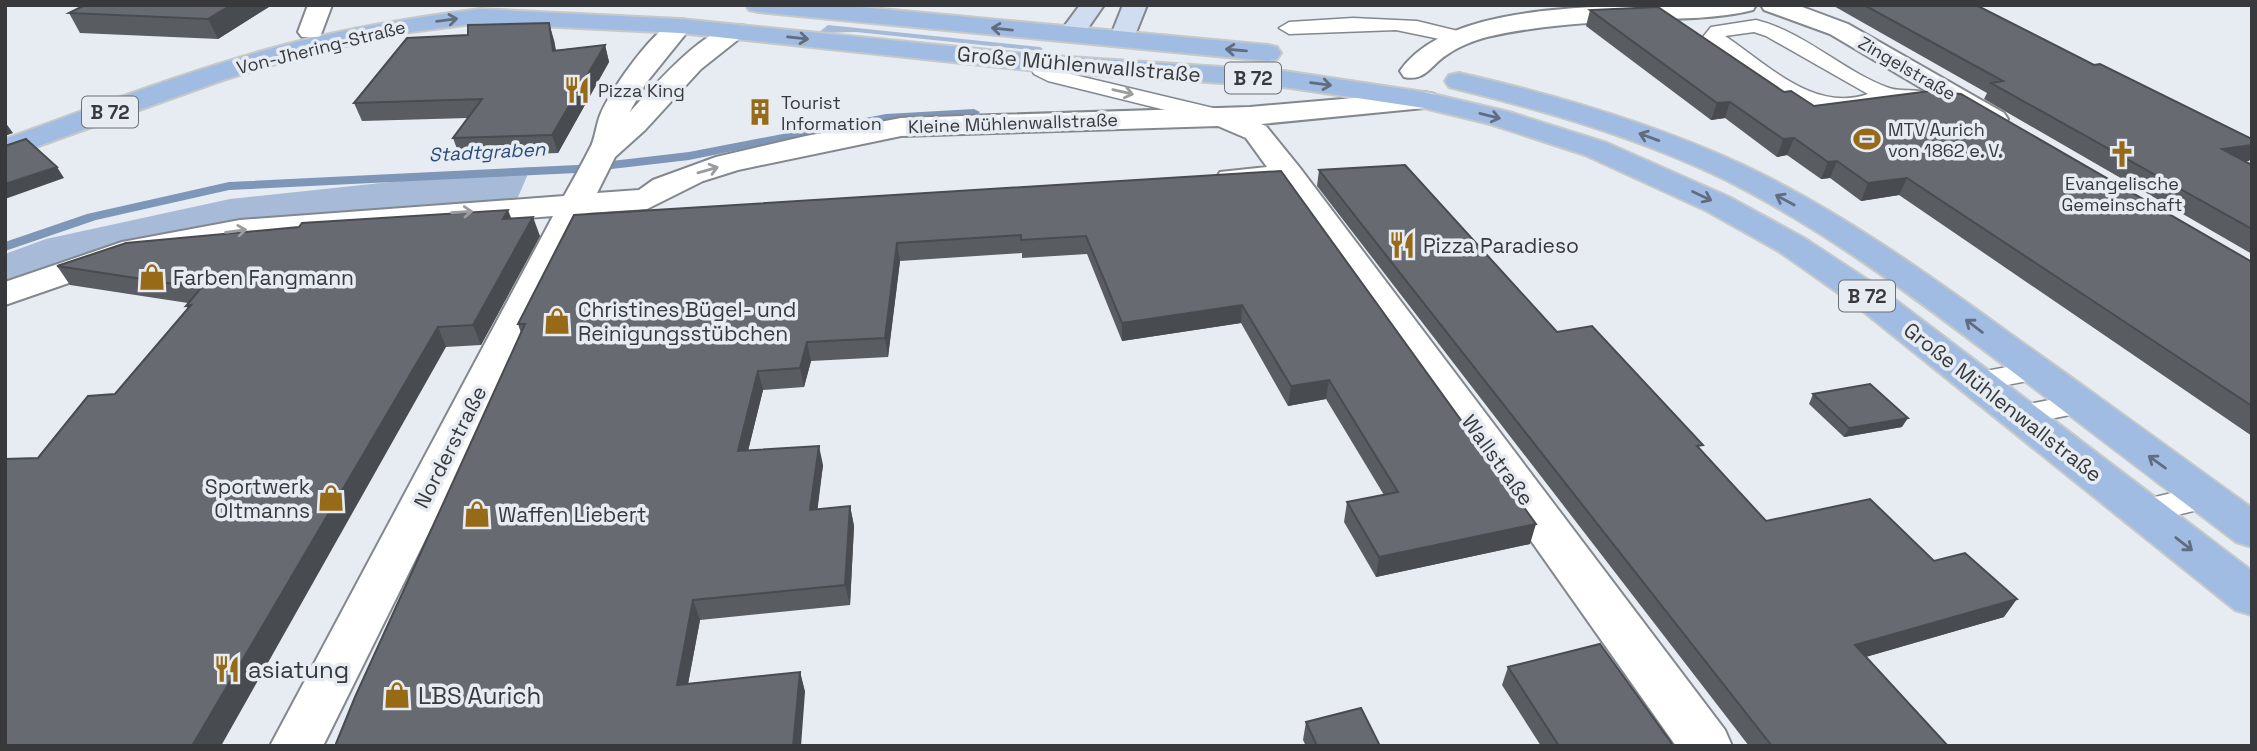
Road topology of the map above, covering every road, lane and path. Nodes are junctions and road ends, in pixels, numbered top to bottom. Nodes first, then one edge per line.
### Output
1 (320, 5) edge
2 (410, 5) edge
3 (704, 5) edge
4 (758, 5) edge
5 (1092, 5) edge
6 (1135, 5) edge
7 (1744, 5) edge
8 (1773, 5) edge
9 (768, 6) edge
10 (680, 26) junction
11 (1289, 28) dead end
12 (736, 31) junction
13 (311, 32) junction
14 (1070, 36) junction
15 (1458, 37) junction
16 (1122, 40) junction
17 (1330, 59) dead end
18 (1038, 63) junction
19 (1082, 67) junction
20 (214, 74) junction
21 (1409, 79) junction
22 (1884, 94) junction
23 (1965, 103) junction
24 (1222, 117) junction
25 (2012, 130) edge
26 (5, 149) edge
27 (603, 151) junction
28 (1289, 175) junction
29 (1206, 180) edge
30 (580, 192) junction
31 (648, 199) junction
32 (677, 211) edge
33 (5, 294) edge
34 (2033, 371) junction
35 (1976, 382) junction
36 (2079, 404) junction
37 (2020, 415) junction
38 (2205, 497) junction
39 (2142, 512) junction
40 (2252, 531) edge
41 (2244, 583) edge
42 (296, 746) edge
43 (1706, 746) edge

1 - 13 street
2 - 13 main road, Von-Jhering-Straße / B 72
3 - 10 main road
4 - 9 main road, Große Mühlenwallstraße / B 72
5 - 14 street
6 - 16 street
7 - 15 street
8 - 23 street, Zingelstraße
9 - 12 main road
14 -> 9 main road, Große Mühlenwallstraße / B 72
10 - 12 main road, Große Mühlenwallstraße / B 72
20 -> 10 main road, Von-Jhering-Straße / B 72
10 - 27 street, Norderstraße
11 - 15 lane
12 -> 18 main road, Große Mühlenwallstraße / B 72
12 - 27 street, Norderstraße
13 - 20 main road, Von-Jhering-Straße / B 72
14 - 16 main road, Große Mühlenwallstraße / B 72
14 - 19 main road
15 - 21 street
17 -> 16 main road, Große Mühlenwallstraße / B 72
16 - 19 main road
18 - 19 main road, Große Mühlenwallstraße / B 72
18 -> 24 lane
19 -> 21 main road, Große Mühlenwallstraße / B 72
20 - 26 main road, Von-Jhering-Straße / B 72
21 - 24 street, Kleine Mühlenwallstraße
34 -> 21 main road, Große Mühlenwallstraße / B 72
21 -> 35 main road, Große Mühlenwallstraße / B 72
22 - 22 lane
22 - 23 lane
23 - 25 street, Zingelstraße
24 - 28 street, Kleine Mühlenwallstraße
31 -> 24 street, Kleine Mühlenwallstraße
27 - 30 street, Norderstraße
28 - 29 street
28 - 43 street, Wallstraße
30 - 31 street, Kleine Mühlenwallstraße
33 -> 30 street, Kleine Mühlenwallstraße
30 - 42 street, Norderstraße
31 - 32 street, Kleine Mühlenwallstraße
34 - 35 lane
34 - 36 main road, Große Mühlenwallstraße / B 72
35 - 37 main road, Große Mühlenwallstraße / B 72
36 - 37 lane
38 -> 36 main road, Große Mühlenwallstraße / B 72
37 - 39 main road, Große Mühlenwallstraße / B 72
38 - 39 lane
38 - 40 main road, Große Mühlenwallstraße / B 72
39 -> 41 main road, Große Mühlenwallstraße / B 72

